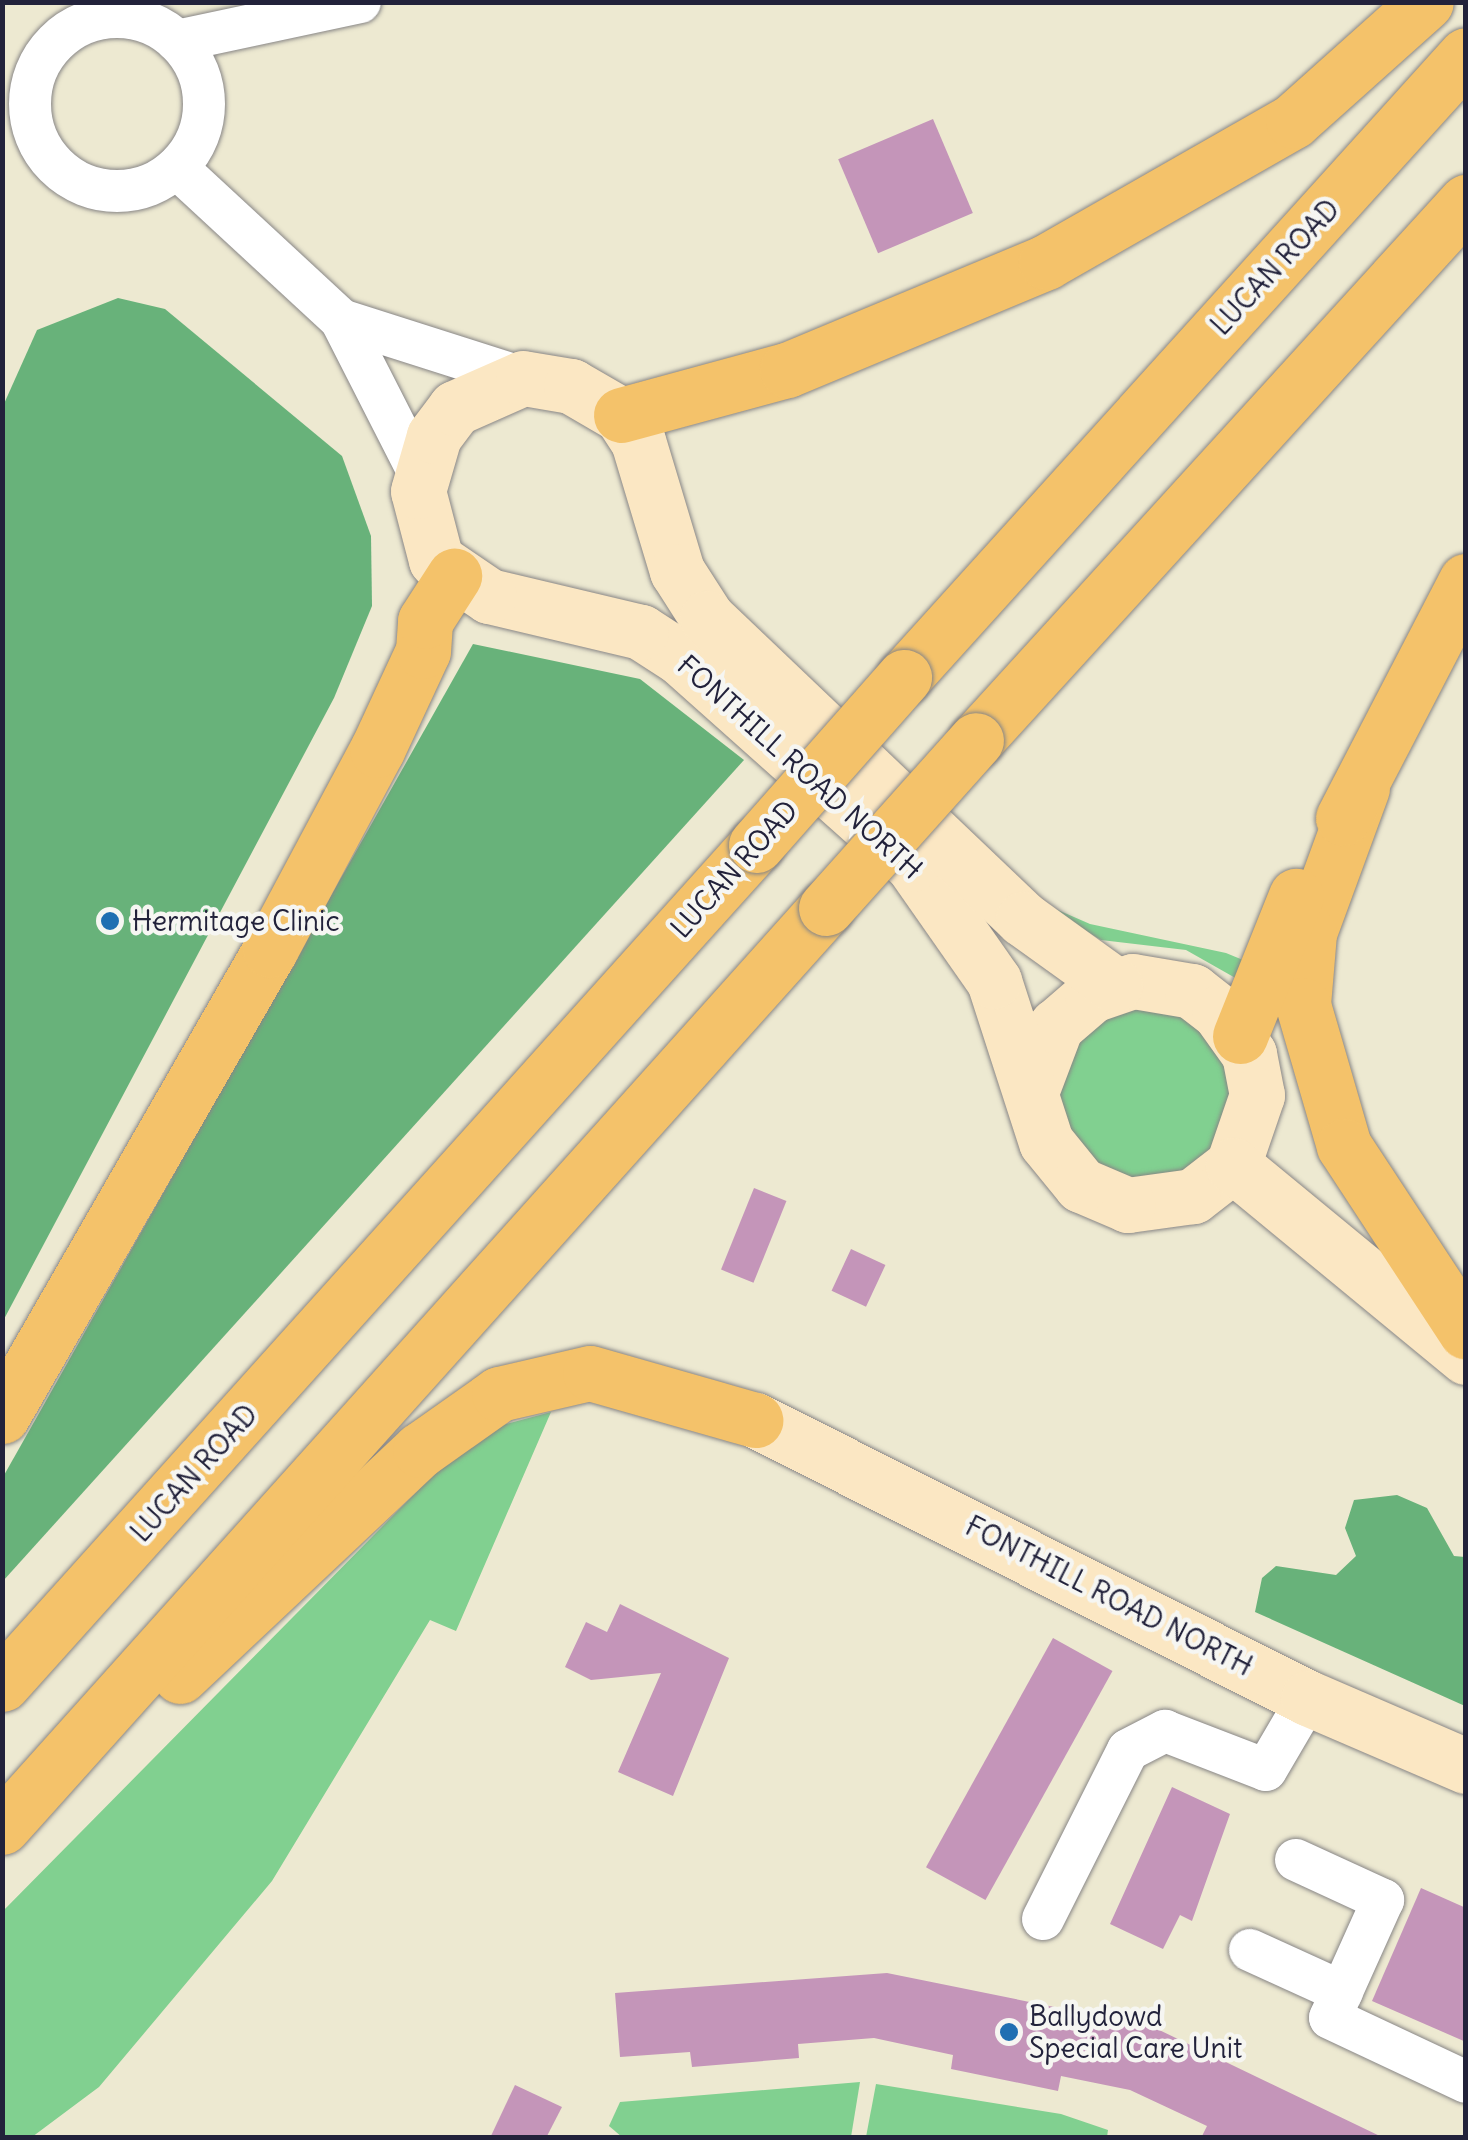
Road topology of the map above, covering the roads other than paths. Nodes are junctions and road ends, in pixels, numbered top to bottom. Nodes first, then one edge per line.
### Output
1 (360, 2) edge
2 (1426, 2) edge
3 (178, 40) junction
4 (1466, 55) edge
5 (177, 168) junction
6 (1466, 202) edge
7 (341, 320) junction
8 (523, 378) junction
9 (621, 415) junction
10 (420, 476) junction
11 (454, 576) junction
12 (1466, 581) edge
13 (1362, 788) junction
14 (1115, 985) junction
15 (1240, 1036) junction
16 (1031, 1092) junction
17 (1233, 1165) junction
18 (1466, 1332) edge
19 (1466, 1357) edge
20 (2, 1416) edge
21 (755, 1420) joint
22 (2, 1684) edge
23 (1308, 1698) junction
24 (1362, 1722) junction
25 (1466, 1736) edge
26 (1466, 1766) edge
27 (2, 1827) edge
28 (2, 1839) edge
29 (1296, 1860) dead end
30 (1043, 1919) dead end
31 (1250, 1950) dead end
32 (1342, 1992) junction
33 (1466, 2082) edge

1 - 3 street
2 - 9 highway
3 - 5 street
3 - 5 street
4 - 22 highway, LUCAN ROAD, bridge
5 - 7 street
6 - 27 highway, bridge
7 - 8 street
7 - 10 street
8 - 9 main road
8 - 10 main road
9 - 14 main road, FONTHILL ROAD NORTH
10 - 11 main road
11 - 16 main road, FONTHILL ROAD NORTH
11 - 20 highway
12 - 13 highway
13 - 15 highway
13 - 18 highway
14 - 15 main road
14 - 16 main road
15 - 17 main road
16 - 17 main road, FONTHILL ROAD NORTH
17 - 19 main road
21 - 23 main road, FONTHILL ROAD NORTH
21 - 28 highway
23 - 24 main road, FONTHILL ROAD NORTH
23 - 30 street
24 - 25 main road
24 - 26 main road, FONTHILL ROAD NORTH
29 - 32 street
31 - 32 street
32 - 33 street

